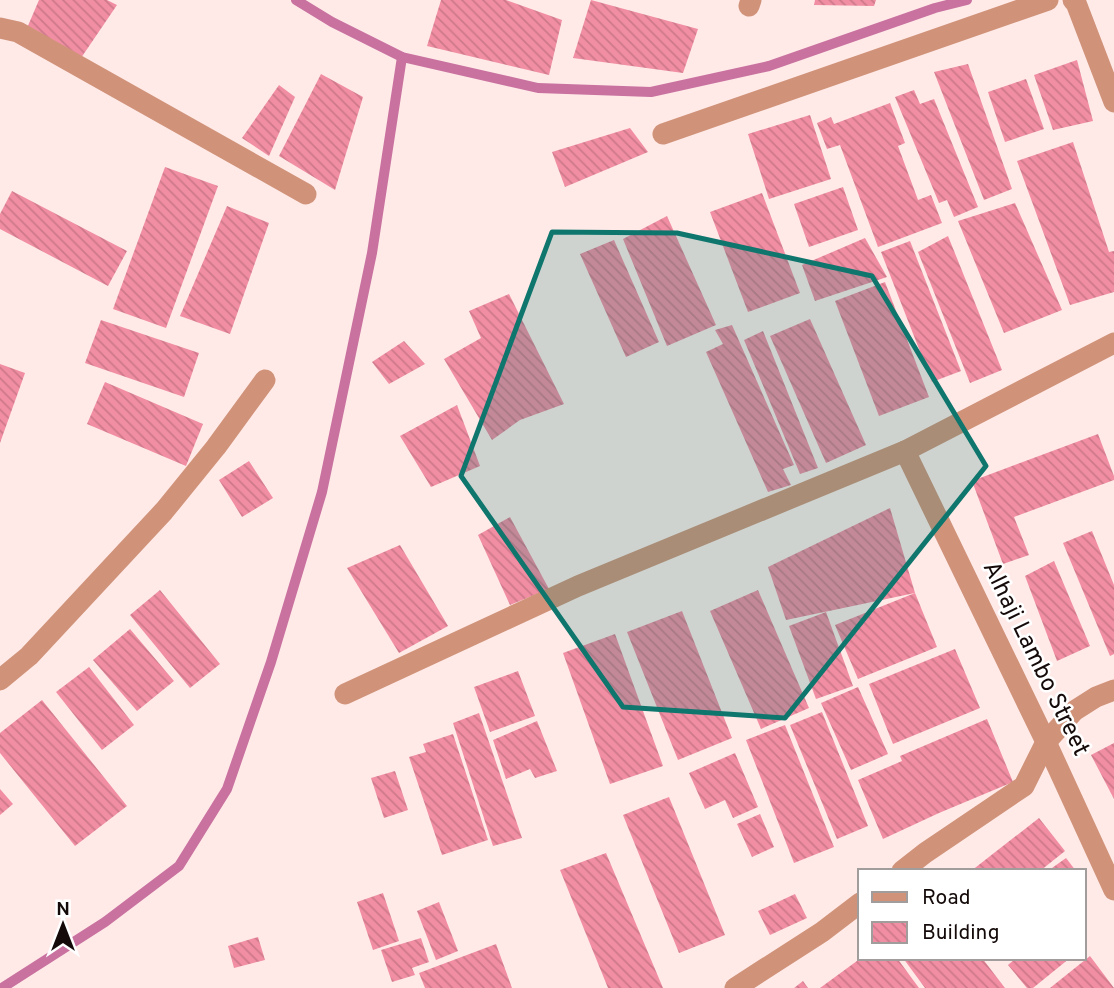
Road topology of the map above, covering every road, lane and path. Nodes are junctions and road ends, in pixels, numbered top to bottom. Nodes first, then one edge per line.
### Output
1 (1048, 0) edge
2 (1073, 0) edge
3 (0, 28) edge
4 (1114, 102) edge
5 (663, 134) dead end
6 (306, 194) dead end
7 (1114, 343) edge
8 (265, 380) dead end
9 (905, 451) junction
10 (0, 680) edge
11 (1114, 690) edge
12 (345, 694) dead end
13 (1046, 742) junction
14 (905, 869) edge
15 (1114, 890) edge
16 (858, 905) edge
17 (735, 988) edge

1 - 5 street
2 - 4 street
3 - 6 street
7 - 9 street
8 - 10 street
9 - 12 street
9 - 13 street, Alhaji Lambo Street
11 - 13 street
13 - 14 street
13 - 15 street, Alhaji Lambo Street
16 - 17 street

